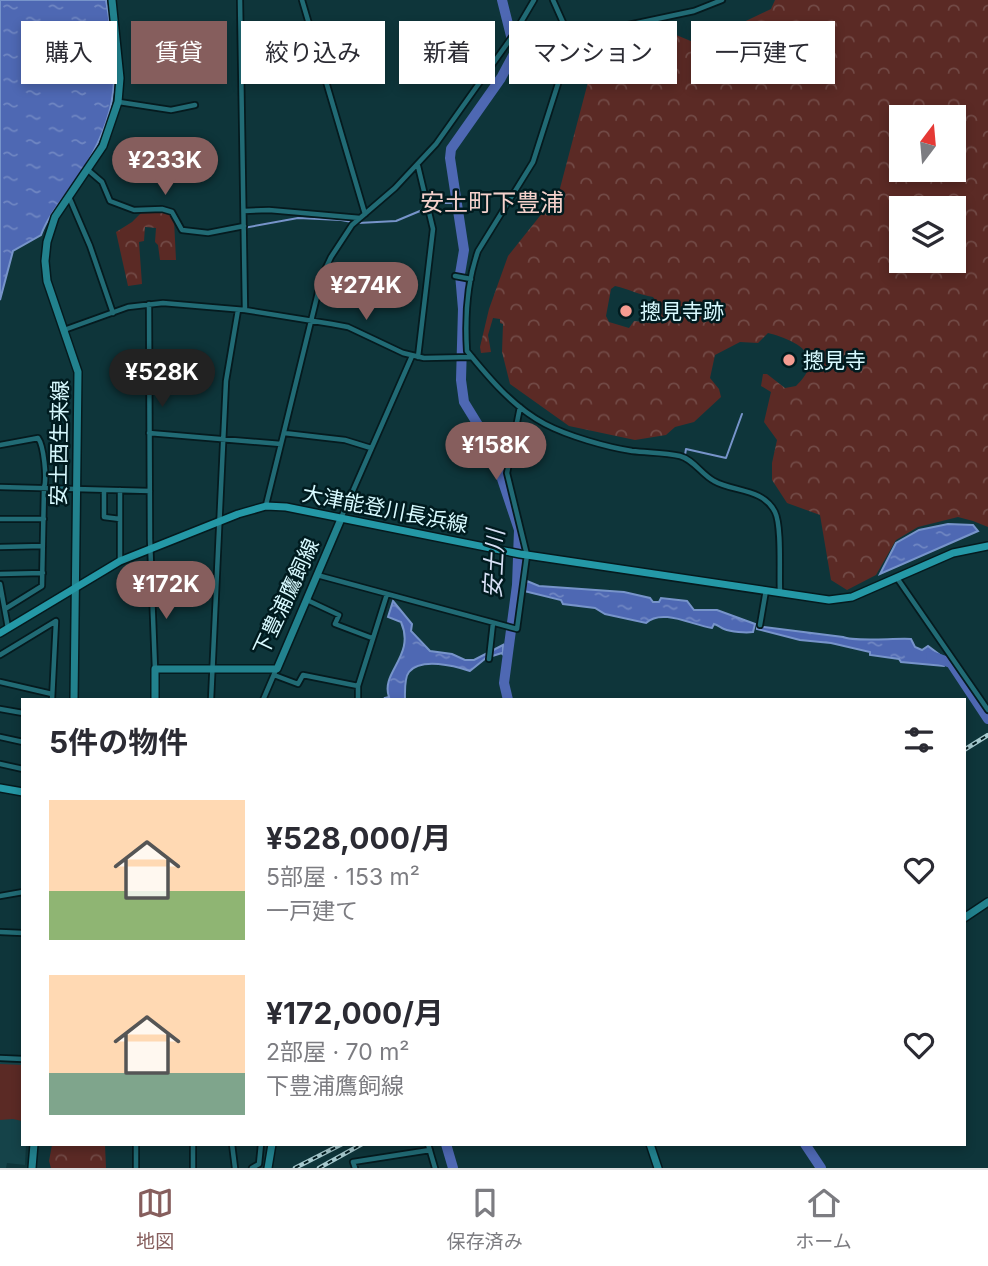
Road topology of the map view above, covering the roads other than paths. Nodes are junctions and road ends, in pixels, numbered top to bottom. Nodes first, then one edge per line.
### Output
1 (112, 0) edge
2 (240, 0) edge
3 (302, 0) edge
4 (534, 0) edge
5 (553, 0) edge
6 (722, 0) edge
7 (562, 21) edge
8 (650, 21) edge
9 (558, 84) edge
10 (118, 102) junction
11 (195, 105) dead end
12 (418, 166) junction
13 (88, 170) junction
14 (69, 197) junction
15 (244, 211) junction
16 (361, 217) junction
17 (244, 226) junction
18 (455, 276) dead end
19 (471, 279) junction
20 (149, 304) junction
21 (238, 310) junction
22 (245, 310) junction
23 (113, 313) junction
24 (312, 320) junction
25 (64, 330) junction
26 (415, 356) junction
27 (470, 358) junction
28 (520, 407) junction
29 (149, 433) junction
30 (284, 433) junction
31 (224, 439) junction
32 (281, 443) junction
33 (0, 445) edge
34 (371, 448) junction
35 (0, 487) edge
36 (44, 488) junction
37 (76, 489) junction
38 (104, 490) junction
39 (120, 490) junction
40 (150, 491) junction
41 (266, 506) junction
42 (0, 519) edge
43 (44, 519) junction
44 (120, 519) junction
45 (341, 519) junction
46 (220, 521) junction
47 (43, 546) junction
48 (988, 546) edge
49 (0, 547) edge
50 (151, 549) junction
51 (521, 554) junction
52 (120, 561) junction
53 (0, 573) edge
54 (43, 573) junction
55 (317, 575) junction
56 (897, 577) junction
57 (0, 584) edge
58 (76, 589) junction
59 (766, 590) junction
60 (780, 592) junction
61 (387, 594) junction
62 (306, 600) junction
63 (5, 609) junction
64 (493, 623) junction
65 (760, 625) dead end
66 (4, 631) edge
67 (372, 638) junction
68 (0, 655) edge
69 (489, 659) dead end
70 (155, 669) junction
71 (212, 669) junction
72 (275, 672) junction
73 (0, 682) edge
74 (358, 686) junction
75 (52, 697) edge
76 (74, 698) edge
77 (155, 698) edge
78 (211, 698) edge
79 (264, 698) edge
80 (358, 698) edge
81 (0, 709) edge
82 (988, 710) edge
83 (21, 713) edge
84 (0, 737) edge
85 (21, 742) edge
86 (0, 764) edge
87 (21, 769) edge
88 (0, 788) edge
89 (21, 792) edge
90 (21, 892) edge
91 (0, 896) edge
92 (988, 902) edge
93 (966, 917) edge
94 (0, 932) edge
95 (21, 933) edge
96 (0, 1058) edge
97 (21, 1059) edge
98 (34, 1146) edge
99 (136, 1146) edge
100 (193, 1146) edge
101 (232, 1146) edge
102 (261, 1146) edge
103 (272, 1146) edge
104 (651, 1146) edge
105 (429, 1147) edge
106 (32, 1168) edge
107 (136, 1168) edge
108 (192, 1168) edge
109 (235, 1168) edge
110 (252, 1168) edge
111 (268, 1168) edge
112 (355, 1168) edge
113 (435, 1168) edge
114 (658, 1168) edge

1 - 10 main road, 安土西生来線
2 - 15 street
3 - 16 street
4 - 12 street
5 - 7 street
6 - 8 street
9 - 19 street
10 - 11 street
10 - 13 main road, 安土西生来線
12 - 16 street
12 - 26 street
13 - 14 main road, 安土西生来線
13 - 17 street
14 - 23 street
14 - 25 main road, 安土西生来線
15 - 16 street
15 - 17 street
16 - 24 street
17 - 22 street
18 - 19 street
19 - 27 street
20 - 21 street
20 - 23 street
20 - 29 street
21 - 22 street
21 - 31 street
22 - 24 street
23 - 25 street
24 - 26 street
24 - 30 street
25 - 37 main road, 安土西生来線
26 - 27 street
26 - 34 street
27 - 28 street
28 - 51 street
28 - 60 street
29 - 31 street
29 - 40 street
30 - 32 street
30 - 34 street
31 - 32 street
31 - 46 street
32 - 41 street
33 - 36 street
34 - 45 street
35 - 36 street
36 - 37 street
36 - 43 street
37 - 38 street
37 - 58 main road, 安土西生来線
38 - 39 street
38 - 44 street
39 - 40 street
39 - 44 street
40 - 50 street
41 - 45 main road, 大津能登川長浜線
41 - 46 main road, 大津能登川長浜線
42 - 43 street
43 - 47 street
44 - 52 street
45 - 51 main road, 大津能登川長浜線
45 - 55 main road, 下豊浦鷹飼線
46 - 50 main road, 大津能登川長浜線
46 - 71 street
47 - 49 street
47 - 54 street
48 - 56 main road, 大津能登川長浜線
50 - 52 main road, 大津能登川長浜線
50 - 70 street
51 - 59 main road, 大津能登川長浜線
51 - 64 street
52 - 58 main road, 大津能登川長浜線
53 - 54 street
54 - 63 street
55 - 61 street
55 - 62 main road, 下豊浦鷹飼線
56 - 60 main road, 大津能登川長浜線
56 - 82 street
57 - 63 street
58 - 66 main road, 大津能登川長浜線
58 - 76 main road, 安土西生来線
59 - 60 main road, 大津能登川長浜線
59 - 65 street
61 - 64 street
61 - 67 street
62 - 67 street
62 - 72 main road, 下豊浦鷹飼線
63 - 66 street
64 - 69 street
67 - 74 street
68 - 75 street
70 - 71 main road, 下豊浦鷹飼線
70 - 77 main road
71 - 72 main road, 下豊浦鷹飼線
71 - 78 street
72 - 74 street
72 - 79 street
73 - 75 street
74 - 80 street
81 - 83 street
84 - 85 street
86 - 87 street
88 - 89 main road
90 - 91 street
92 - 93 main road
94 - 95 street
96 - 97 street
98 - 106 main road
99 - 107 street
100 - 108 street
101 - 109 street
102 - 110 street
103 - 111 main road
104 - 114 main road
105 - 112 street
105 - 113 street

